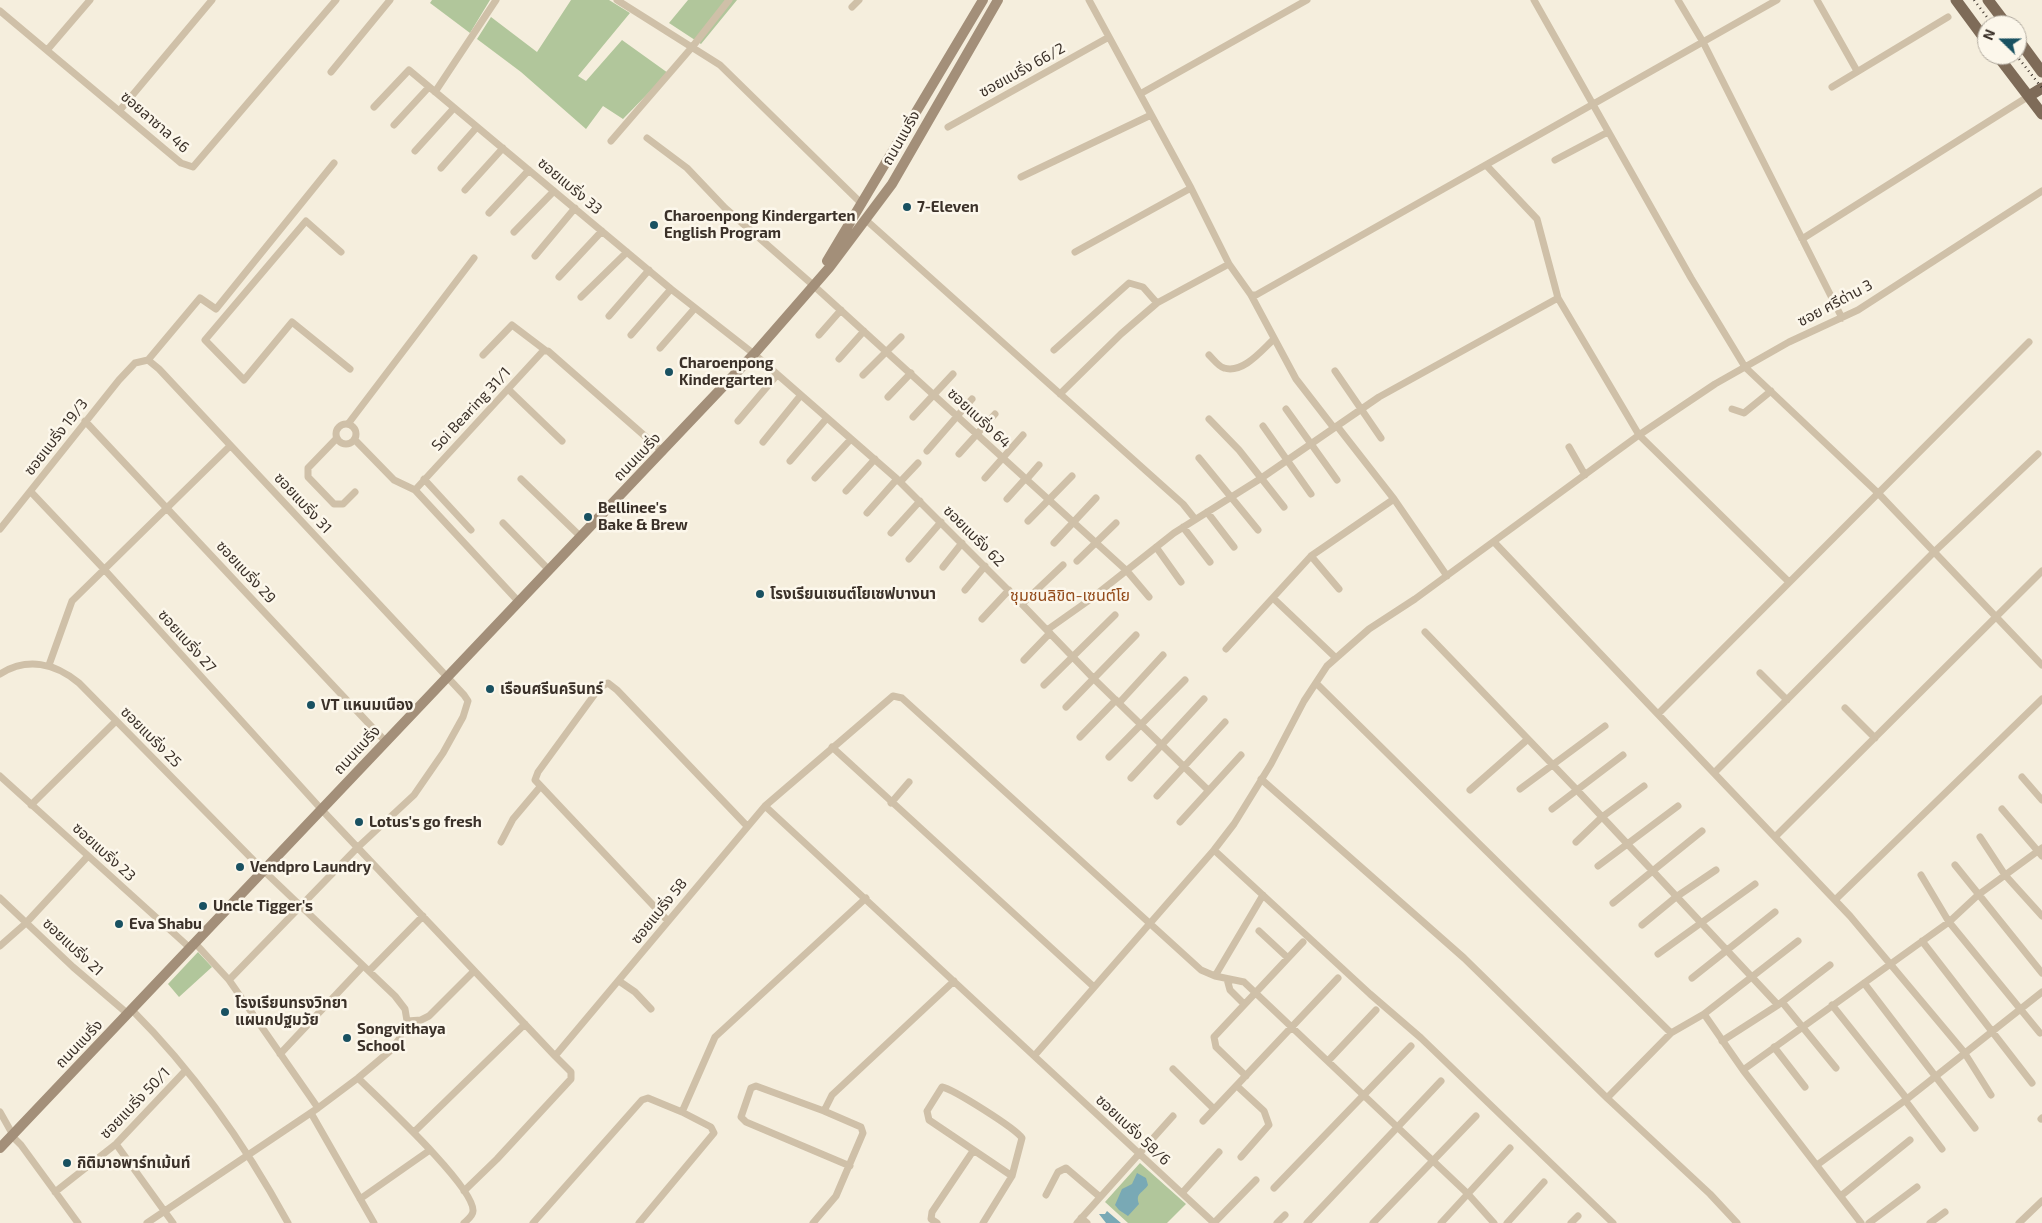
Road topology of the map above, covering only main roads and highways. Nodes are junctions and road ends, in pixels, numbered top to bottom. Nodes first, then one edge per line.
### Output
1 (983, 0) edge
2 (998, 0) edge
3 (1956, 0) edge
4 (1988, 0) edge
5 (1999, 15) edge
6 (1977, 28) edge
7 (2027, 52) edge
8 (2005, 65) edge
9 (2042, 72) edge
10 (2042, 88) edge
11 (2029, 96) junction
12 (2042, 114) edge
13 (815, 283) junction
14 (0, 1148) edge

1 - 13 main road, ถนนแบริ่ง
2 - 13 main road, ถนนแบริ่ง
3 - 6 main road
4 - 5 main road
7 - 9 main road
8 - 11 main road
10 - 11 main road
11 - 12 main road
13 - 14 main road, ถนนแบริ่ง

